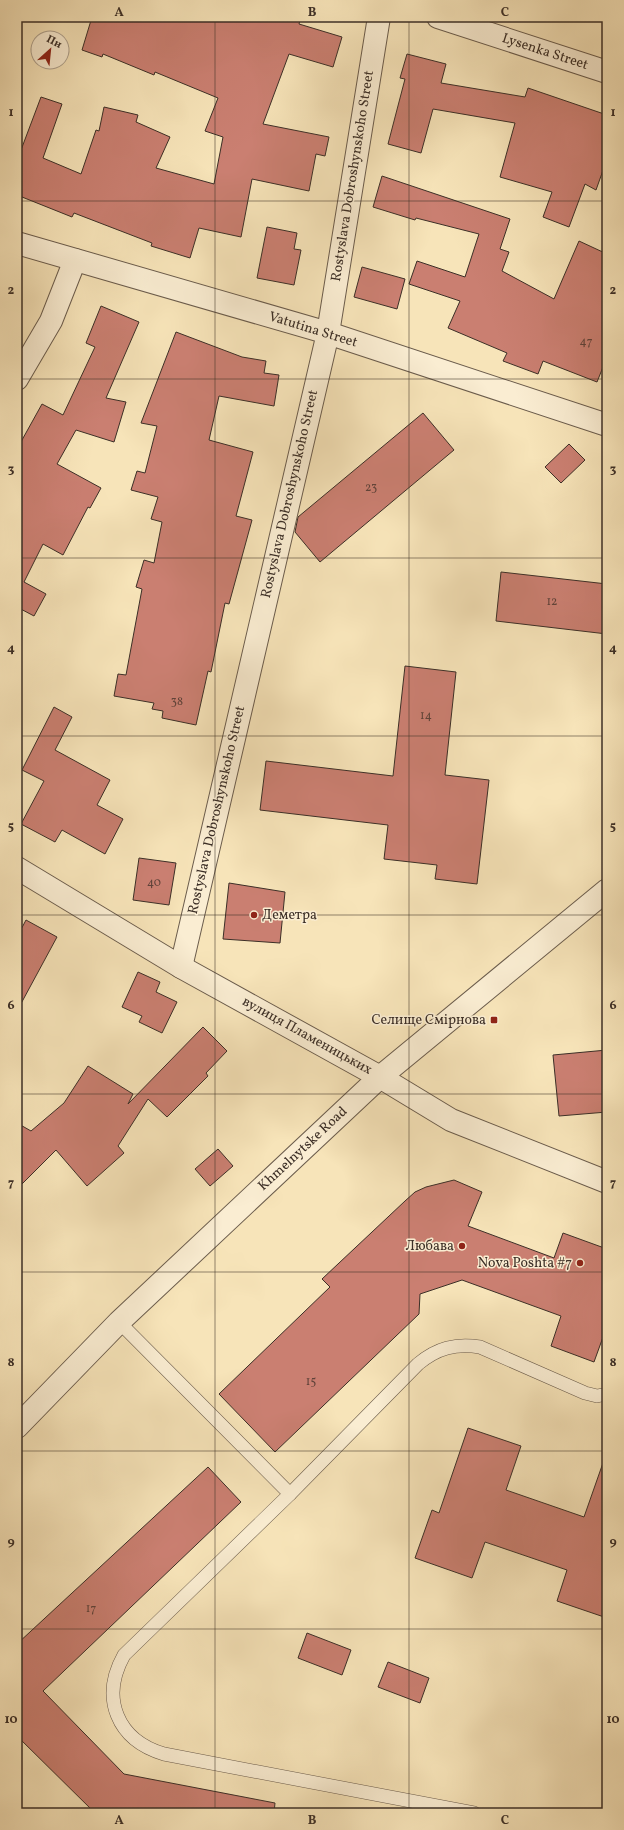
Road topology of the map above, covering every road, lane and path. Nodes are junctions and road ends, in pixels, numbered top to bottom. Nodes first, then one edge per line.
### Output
1 (379, 17) edge
2 (438, 17) edge
3 (607, 72) edge
4 (17, 243) edge
5 (75, 260) junction
6 (328, 333) junction
7 (17, 379) edge
8 (607, 425) edge
9 (17, 868) edge
10 (607, 890) edge
11 (181, 967) junction
12 (380, 1077) junction
13 (607, 1182) edge
14 (119, 1322) junction
15 (607, 1394) edge
16 (17, 1426) edge
17 (290, 1494) junction
18 (474, 1813) edge

1 - 6 street, Rostyslava Dobroshynskoho Street
2 - 3 street, Lysenka Street
4 - 5 street, Vatutina Street
5 - 6 street, Vatutina Street
5 - 7 street
6 - 8 street, Vatutina Street
6 - 11 street, Rostyslava Dobroshynskoho Street
9 - 11 street, вулиця Пламеницьких
10 - 12 street, Khmelnytske Road
11 - 12 street, вулиця Пламеницьких
12 - 13 street, вулиця Пламеницьких
12 - 14 street, Khmelnytske Road
14 - 16 street, Khmelnytske Road
14 - 17 lane
15 - 17 lane
17 - 18 lane

